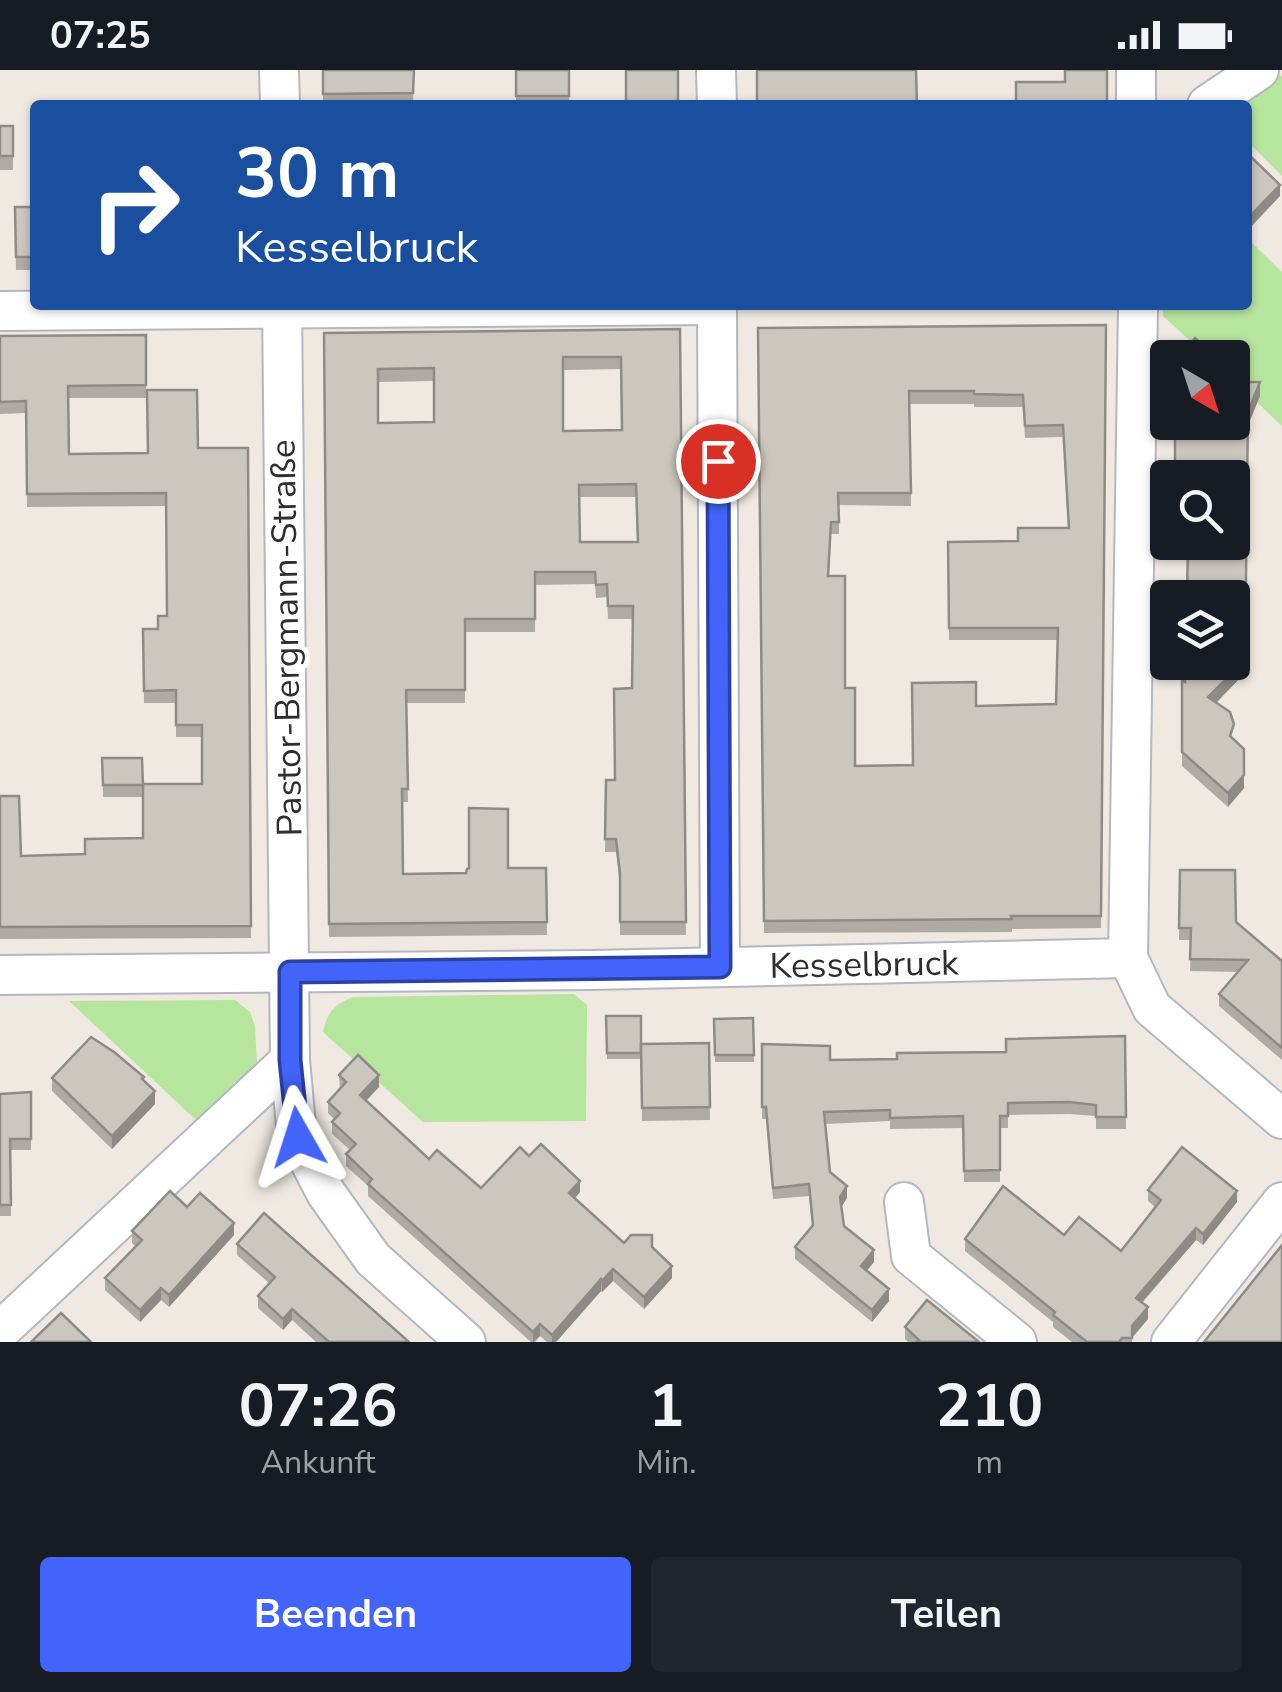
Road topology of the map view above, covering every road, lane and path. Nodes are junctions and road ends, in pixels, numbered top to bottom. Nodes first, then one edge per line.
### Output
1 (280, 70) edge
2 (716, 70) edge
3 (1136, 70) edge
4 (1259, 70) edge
5 (280, 100) edge
6 (716, 100) edge
7 (1136, 100) edge
8 (1214, 100) edge
9 (94, 310) edge
10 (282, 310) edge
11 (716, 310) edge
12 (1138, 310) edge
13 (0, 311) edge
14 (1128, 958) junction
15 (720, 967) junction
16 (290, 972) junction
17 (0, 975) edge
18 (290, 1060) junction
19 (1282, 1120) edge
20 (904, 1202) dead end
21 (1282, 1202) edge
22 (0, 1332) edge
23 (466, 1342) edge
24 (1017, 1342) edge
25 (1171, 1342) edge

1 - 5 street
2 - 6 street
3 - 7 street
4 - 8 street
9 - 13 street
10 - 16 street, Pastor-Bergmann-Straße
11 - 15 street
12 - 14 street
14 - 15 street, Kesselbruck
14 - 19 street
15 - 16 street, Kesselbruck
16 - 17 street, Kesselbruck
16 - 18 street, Pastor-Bergmann-Straße
18 - 22 street
18 - 23 street, Pastor-Bergmann-Straße
20 - 24 street
21 - 25 street

